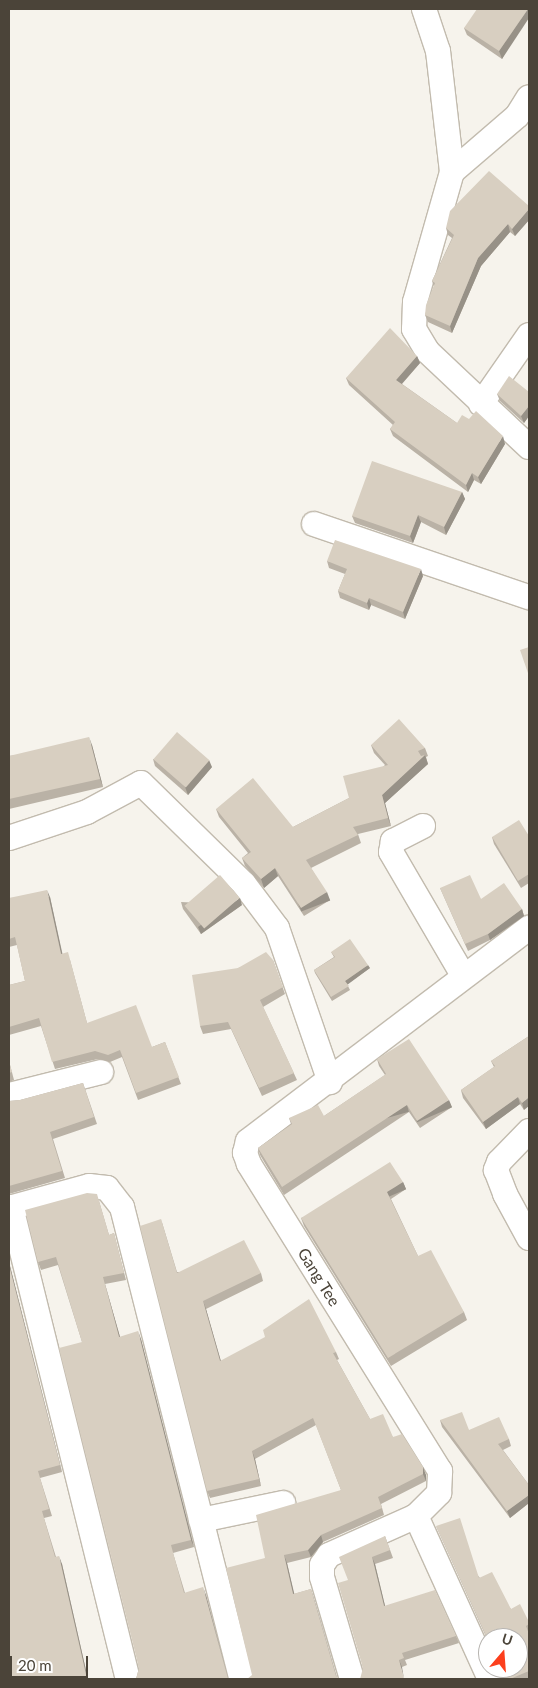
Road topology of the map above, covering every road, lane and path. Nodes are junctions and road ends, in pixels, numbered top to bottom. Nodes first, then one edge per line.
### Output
1 (424, 9) edge
2 (529, 97) edge
3 (452, 172) junction
4 (529, 335) edge
5 (481, 404) junction
6 (529, 446) edge
7 (314, 524) dead end
8 (529, 597) edge
9 (423, 826) dead end
10 (9, 838) edge
11 (529, 928) edge
12 (464, 975) junction
13 (101, 1072) dead end
14 (330, 1082) junction
15 (9, 1095) edge
16 (529, 1131) edge
17 (10, 1208) edge
18 (529, 1238) edge
19 (282, 1503) dead end
20 (416, 1516) junction
21 (200, 1520) junction
22 (128, 1679) edge
23 (240, 1679) edge
24 (352, 1679) edge
25 (490, 1679) edge

1 - 3 street
2 - 3 street
3 - 5 street
4 - 5 street
5 - 6 street
7 - 8 street
9 - 12 street
10 - 14 street
11 - 12 street, Gang Tee
12 - 14 street, Gang Tee
13 - 15 street
14 - 20 street, Gang Tee
16 - 18 street
17 - 21 street
17 - 22 street
19 - 21 street
20 - 24 street, Gang Tee
20 - 25 street
21 - 23 street

